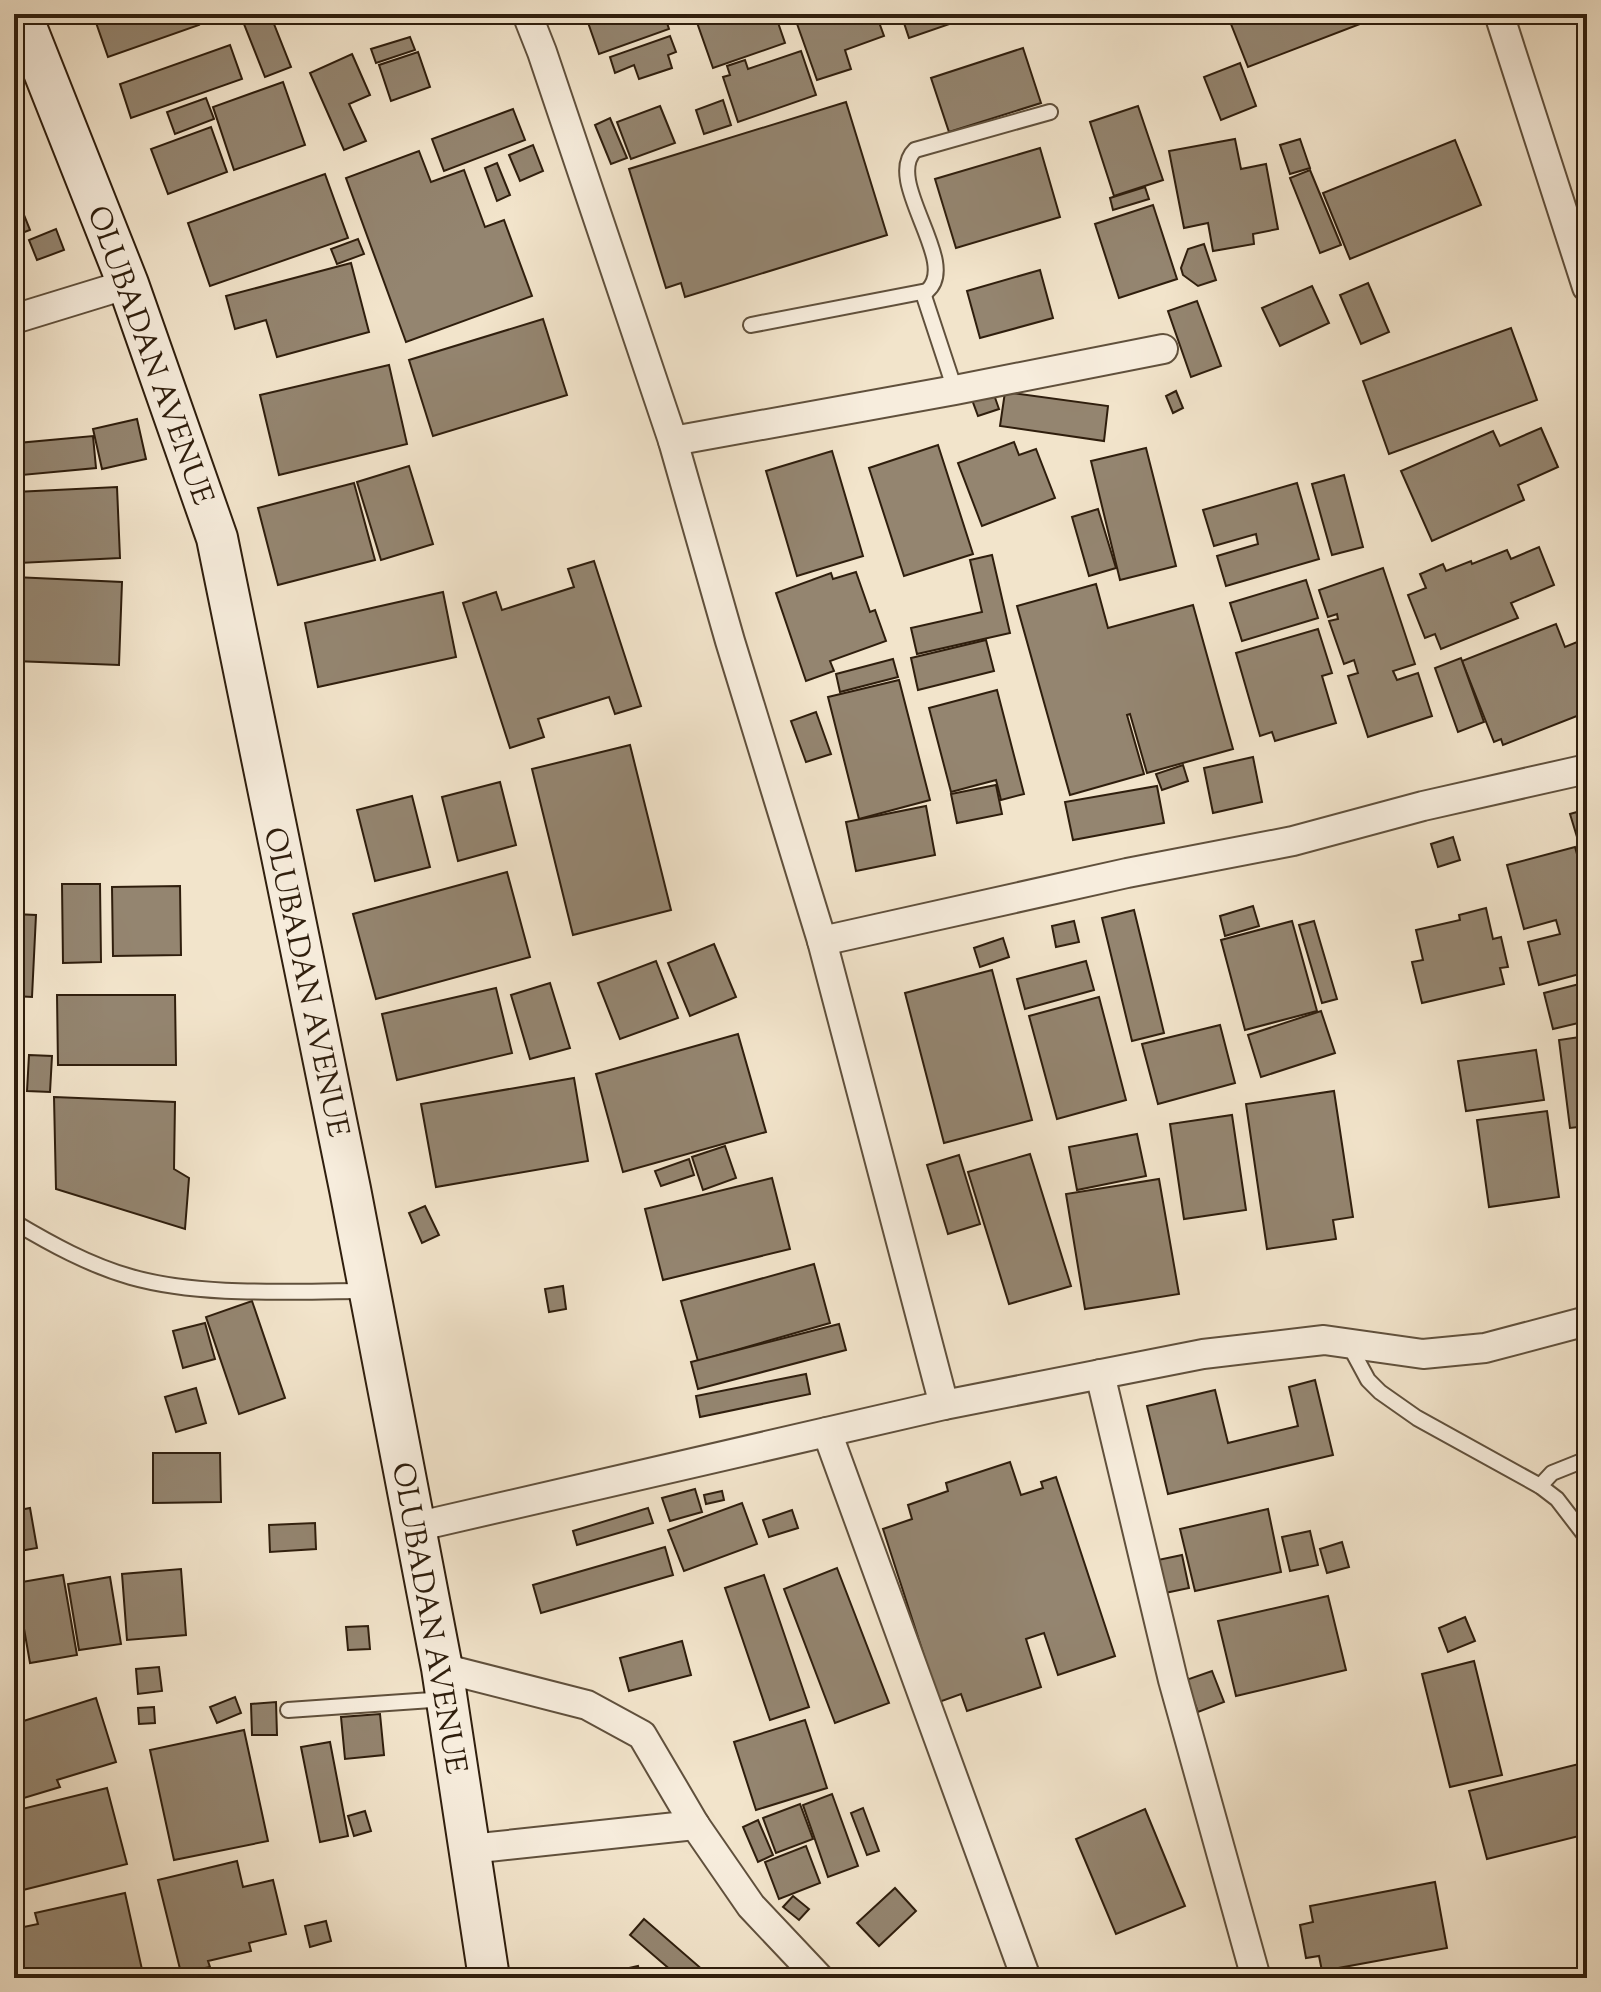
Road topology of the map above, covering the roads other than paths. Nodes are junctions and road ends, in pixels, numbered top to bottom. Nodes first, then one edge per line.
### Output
1 (21, 14) edge
2 (527, 14) edge
3 (1499, 14) edge
4 (1050, 112) dead end
5 (128, 284) junction
6 (1587, 287) edge
7 (923, 293) junction
8 (14, 319) edge
9 (751, 325) dead end
10 (1163, 349) dead end
11 (955, 390) junction
12 (673, 441) junction
13 (1587, 769) edge
14 (822, 941) junction
15 (14, 1222) edge
16 (369, 1291) junction
17 (1587, 1321) edge
18 (1348, 1342) junction
19 (1100, 1374) junction
20 (944, 1405) junction
21 (827, 1432) junction
22 (1587, 1459) edge
23 (1540, 1486) junction
24 (415, 1527) junction
25 (1587, 1538) edge
26 (444, 1683) junction
27 (288, 1710) dead end
28 (695, 1825) junction
29 (470, 1849) junction
30 (489, 1978) edge
31 (819, 1978) edge
32 (1026, 1978) edge
33 (1256, 1978) edge

1 - 5 street, OLUBADAN AVENUE
2 - 12 street
3 - 6 street
4 - 7 lane
5 - 8 street
5 - 16 street, OLUBADAN AVENUE
7 - 9 lane
7 - 11 lane
10 - 11 street
11 - 12 street
12 - 14 street
13 - 14 street
14 - 20 street
15 - 16 lane
16 - 24 street, OLUBADAN AVENUE
17 - 18 street
18 - 19 street
18 - 23 lane
19 - 20 street
19 - 33 street
20 - 21 street
21 - 24 street
21 - 32 street
22 - 23 lane
23 - 25 lane
24 - 26 street, OLUBADAN AVENUE
26 - 27 lane
26 - 28 street
26 - 29 street, OLUBADAN AVENUE
28 - 29 street
28 - 31 street
29 - 30 street, OLUBADAN AVENUE

